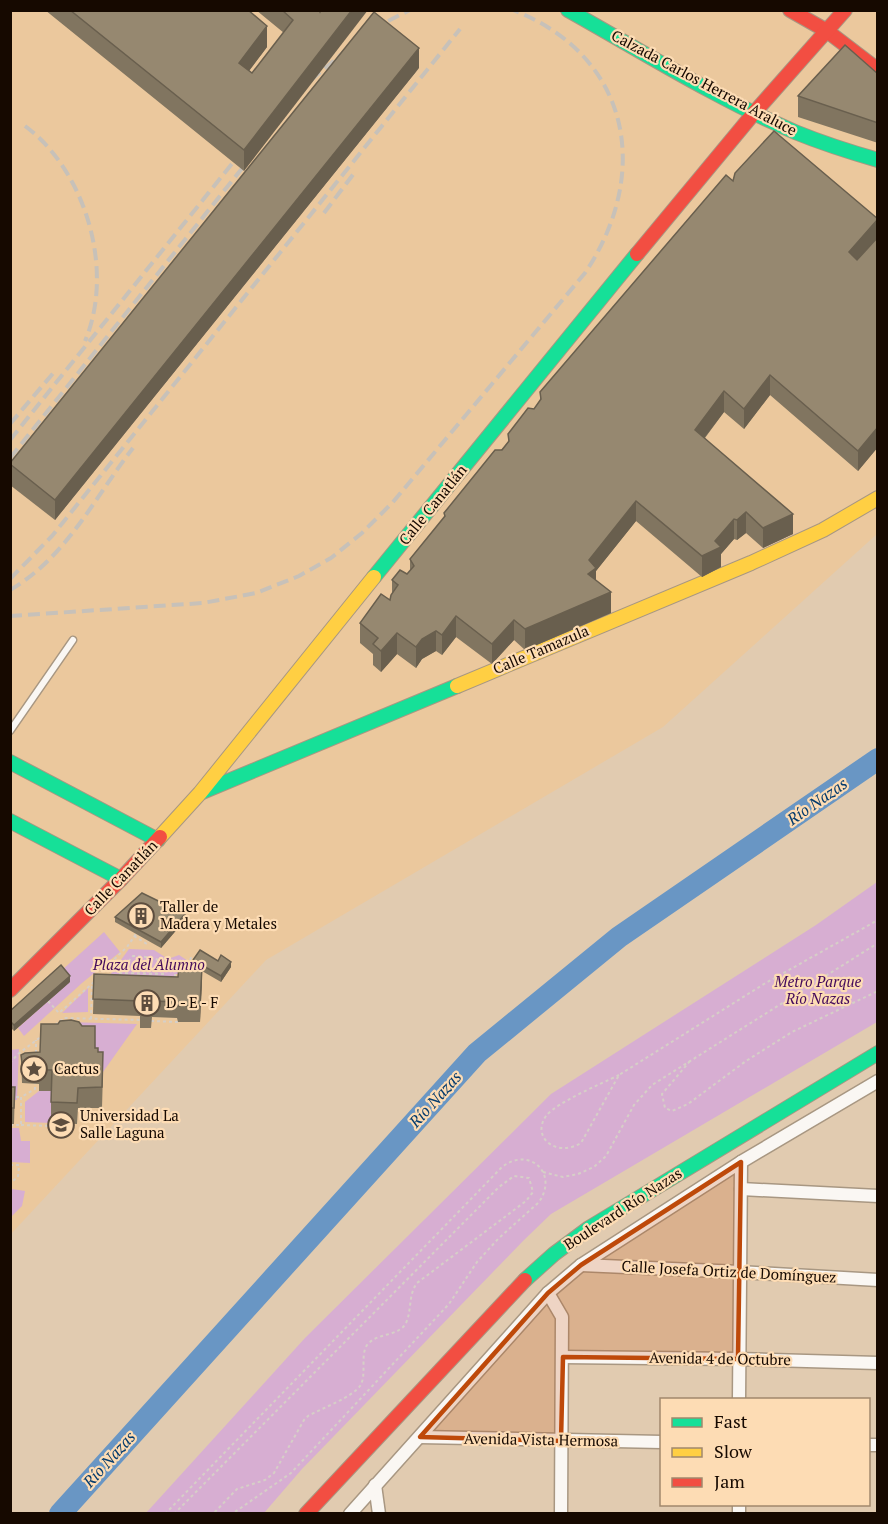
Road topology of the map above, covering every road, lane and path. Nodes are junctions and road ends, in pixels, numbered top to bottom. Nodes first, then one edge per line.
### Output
1 (568, 10) edge
2 (790, 10) edge
3 (845, 10) edge
4 (827, 31) junction
5 (878, 70) edge
6 (754, 113) junction
7 (878, 160) edge
8 (878, 498) edge
9 (73, 640) dead end
10 (10, 730) edge
11 (10, 762) edge
12 (200, 793) junction
13 (10, 821) edge
14 (158, 840) junction
15 (122, 879) junction
16 (878, 920) edge
17 (148, 941) edge
18 (878, 943) edge
19 (196, 961) edge
20 (164, 962) junction
21 (175, 969) junction
22 (131, 973) junction
23 (132, 980) edge
24 (92, 982) junction
25 (102, 982) edge
26 (175, 985) edge
27 (10, 990) edge
28 (878, 991) edge
29 (48, 1001) edge
30 (59, 1013) junction
31 (64, 1018) junction
32 (91, 1019) junction
33 (178, 1022) dead end
34 (51, 1028) edge
35 (36, 1040) junction
36 (45, 1044) edge
37 (878, 1053) edge
38 (36, 1059) edge
39 (692, 1059) junction
40 (10, 1063) edge
41 (619, 1075) junction
42 (35, 1077) edge
43 (878, 1080) edge
44 (10, 1097) edge
45 (21, 1097) junction
46 (10, 1125) edge
47 (21, 1125) junction
48 (52, 1126) dead end
49 (741, 1162) junction
50 (10, 1165) edge
51 (543, 1172) junction
52 (10, 1183) edge
53 (741, 1189) junction
54 (878, 1196) edge
55 (581, 1265) junction
56 (740, 1272) junction
57 (878, 1280) edge
58 (548, 1293) junction
59 (563, 1357) junction
60 (738, 1359) junction
61 (878, 1363) edge
62 (739, 1398) edge
63 (420, 1437) junction
64 (561, 1441) junction
65 (660, 1442) edge
66 (375, 1485) junction
67 (165, 1514) edge
68 (174, 1514) edge
69 (213, 1514) edge
70 (232, 1514) edge
71 (306, 1514) edge
72 (350, 1514) edge
73 (379, 1514) edge
74 (561, 1514) edge

1 - 6 street, Calzada Carlos Herrera Araluce
2 - 4 street
3 - 4 street, Calle Canatlán
4 - 5 street
4 - 6 street, Calle Canatlán
6 - 7 street, Calzada Carlos Herrera Araluce
6 - 12 street, Calle Canatlán
8 - 12 street, Calle Tamazula
9 - 10 lane
11 - 14 street
12 - 14 street, Calle Canatlán
13 - 15 street
14 - 15 street, Calle Canatlán
15 - 27 street, Calle Canatlán
16 - 41 path
17 - 24 path
18 - 39 path
19 - 21 path
20 - 21 path
20 - 22 path
20 - 22 path
21 - 26 path
22 - 23 path
24 - 25 path
24 - 30 path
24 - 32 path
28 - 39 path
29 - 30 path
30 - 31 path
31 - 32 path
31 - 34 path
32 - 33 path
35 - 36 path
35 - 38 path
35 - 40 path
37 - 71 street, Boulevard Río Nazas
39 - 51 path
41 - 41 path
42 - 45 path
43 - 49 street, Boulevard Río Nazas
44 - 45 path
45 - 47 path
46 - 47 path
47 - 48 path
49 - 53 street
49 - 55 street, Boulevard Río Nazas
50 - 52 path
51 - 67 path
51 - 70 path
53 - 54 street
53 - 56 street
55 - 56 street, Calle Josefa Ortiz de Domínguez
55 - 58 street, Boulevard Río Nazas
56 - 57 street, Calle Josefa Ortiz de Domínguez
56 - 60 street
58 - 59 street
58 - 63 street, Boulevard Río Nazas
59 - 60 street, Avenida 4 de Octubre
59 - 64 street
60 - 61 street, Avenida 4 de Octubre
60 - 62 street
63 - 64 street, Avenida Vista Hermosa
63 - 66 street, Boulevard Río Nazas
64 - 65 street, Avenida Vista Hermosa
64 - 74 street
66 - 72 street, Boulevard Río Nazas
66 - 73 street
68 - 69 path

